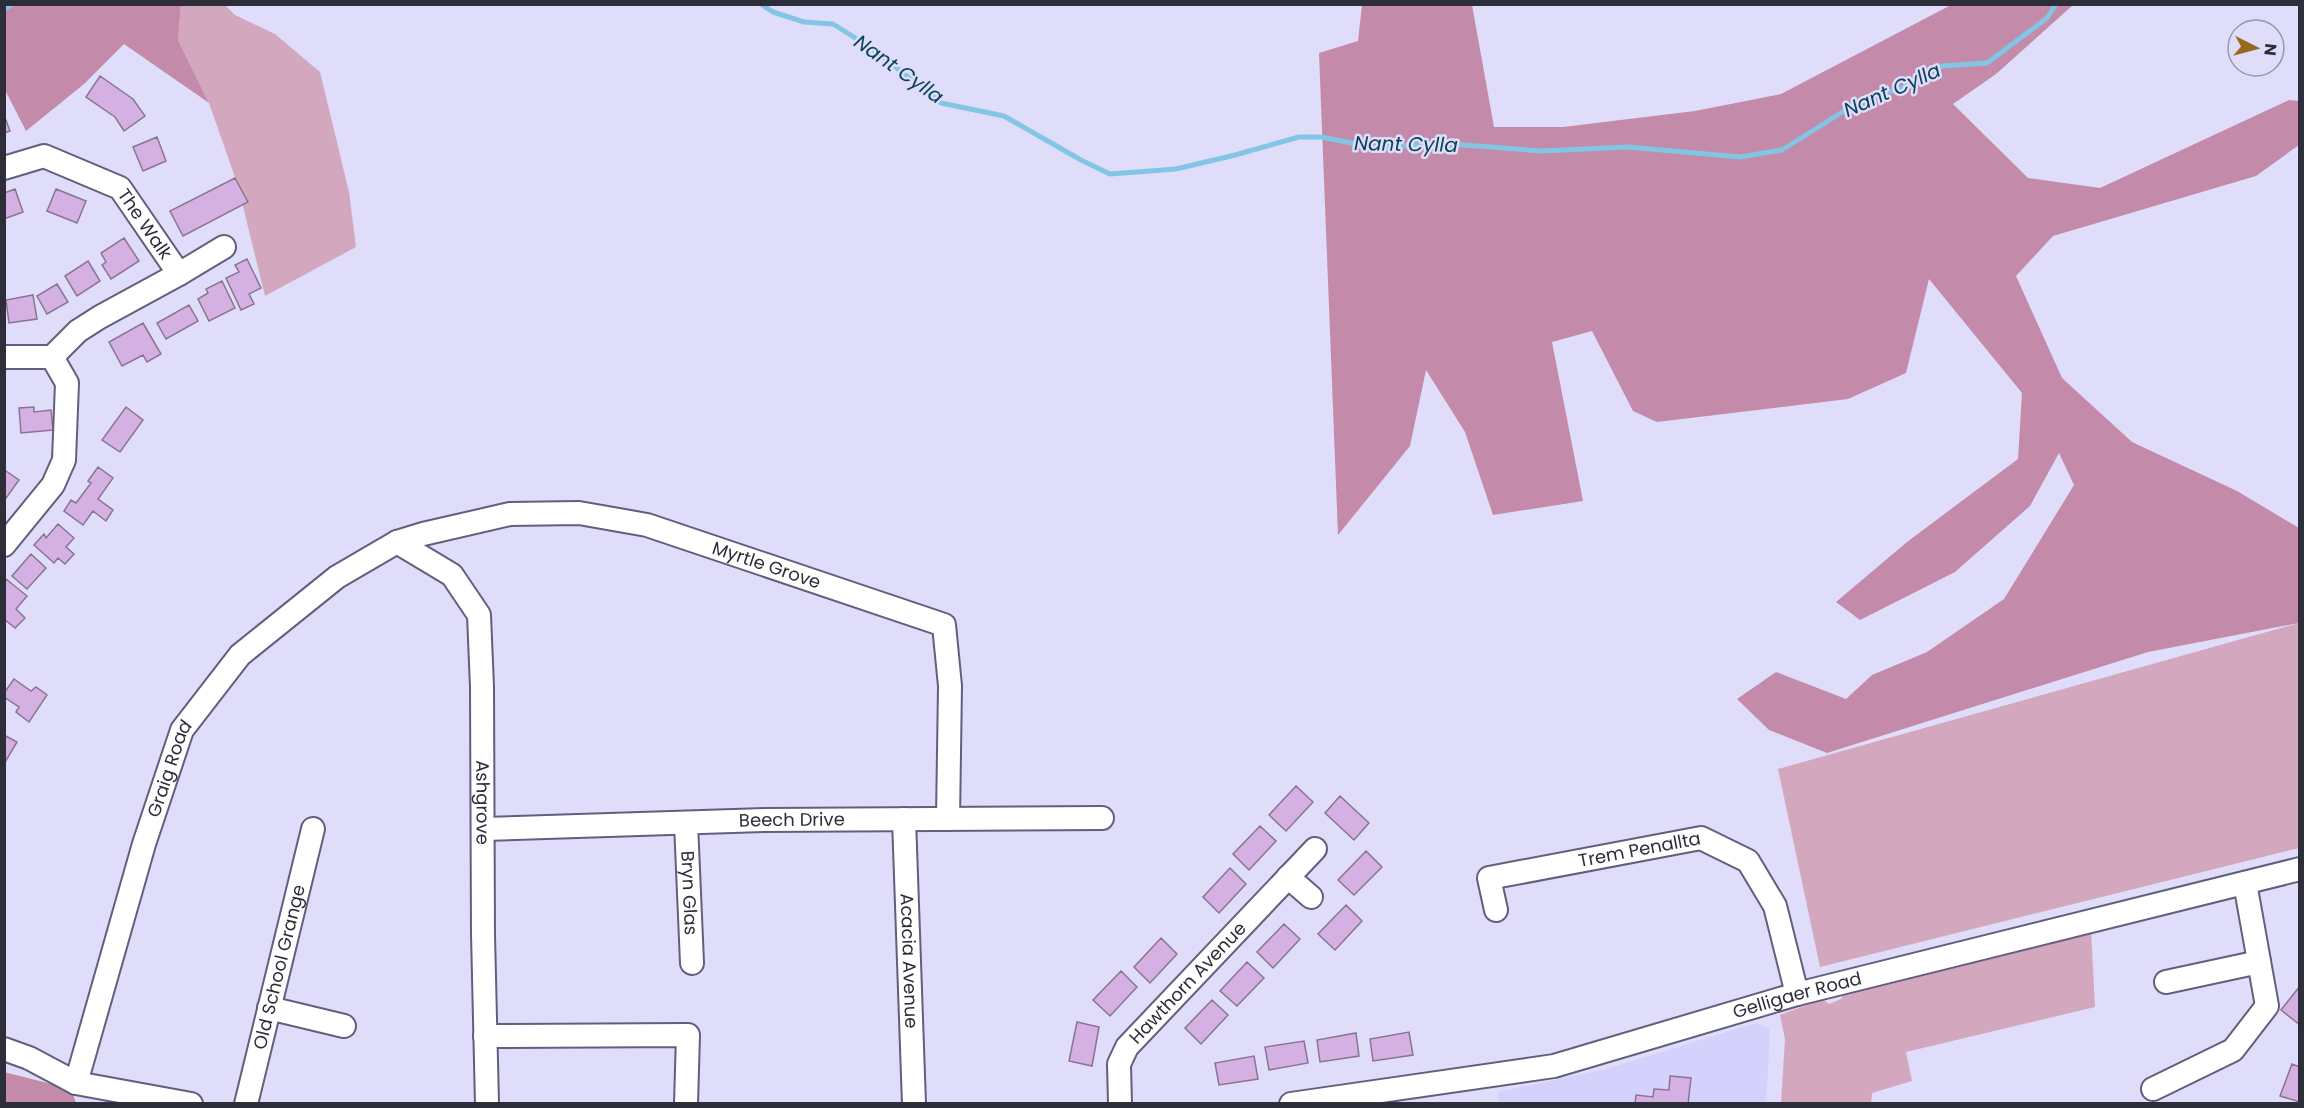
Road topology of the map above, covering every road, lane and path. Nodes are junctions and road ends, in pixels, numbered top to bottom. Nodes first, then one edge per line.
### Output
1 (4, 168) edge
2 (224, 247) dead end
3 (179, 274) junction
4 (4, 357) edge
5 (52, 357) junction
6 (397, 542) junction
7 (4, 544) edge
8 (1102, 818) dead end
9 (904, 819) junction
10 (948, 819) junction
11 (686, 823) junction
12 (313, 829) dead end
13 (483, 829) junction
14 (1315, 849) dead end
15 (2300, 869) edge
16 (1288, 877) junction
17 (2245, 883) junction
18 (1311, 897) dead end
19 (1496, 910) dead end
20 (2259, 962) junction
21 (692, 963) dead end
22 (2166, 982) dead end
23 (1797, 994) junction
24 (269, 1008) junction
25 (344, 1026) dead end
26 (485, 1036) junction
27 (4, 1049) edge
28 (2152, 1089) dead end
29 (89, 1091) edge
30 (190, 1104) edge
31 (246, 1104) edge
32 (487, 1104) edge
33 (686, 1104) edge
34 (914, 1104) edge
35 (1120, 1104) edge
36 (1291, 1104) edge

1 - 3 street, The Walk
2 - 3 street, The Walk
3 - 5 street, The Walk
4 - 5 street
5 - 7 street
6 - 10 street, Myrtle Grove
6 - 13 street, Ashgrove
6 - 29 street, Graig Road
8 - 10 street, Beech Drive
9 - 10 street, Beech Drive
9 - 11 street, Beech Drive
9 - 34 street, Acacia Avenue
11 - 13 street, Beech Drive
11 - 21 street, Bryn Glas
12 - 24 street, Old School Grange
13 - 26 street, Ashgrove
14 - 16 street, Hawthorn Avenue
15 - 17 street, Gelligaer Road
16 - 18 street
16 - 35 street, Hawthorn Avenue
17 - 20 street
17 - 23 street, Gelligaer Road
19 - 23 street, Trem Penallta
20 - 22 street
20 - 28 street
23 - 36 street, Gelligaer Road
24 - 25 street
24 - 31 street, Old School Grange
26 - 32 street, Ashgrove
26 - 33 street
27 - 29 street
29 - 30 street

